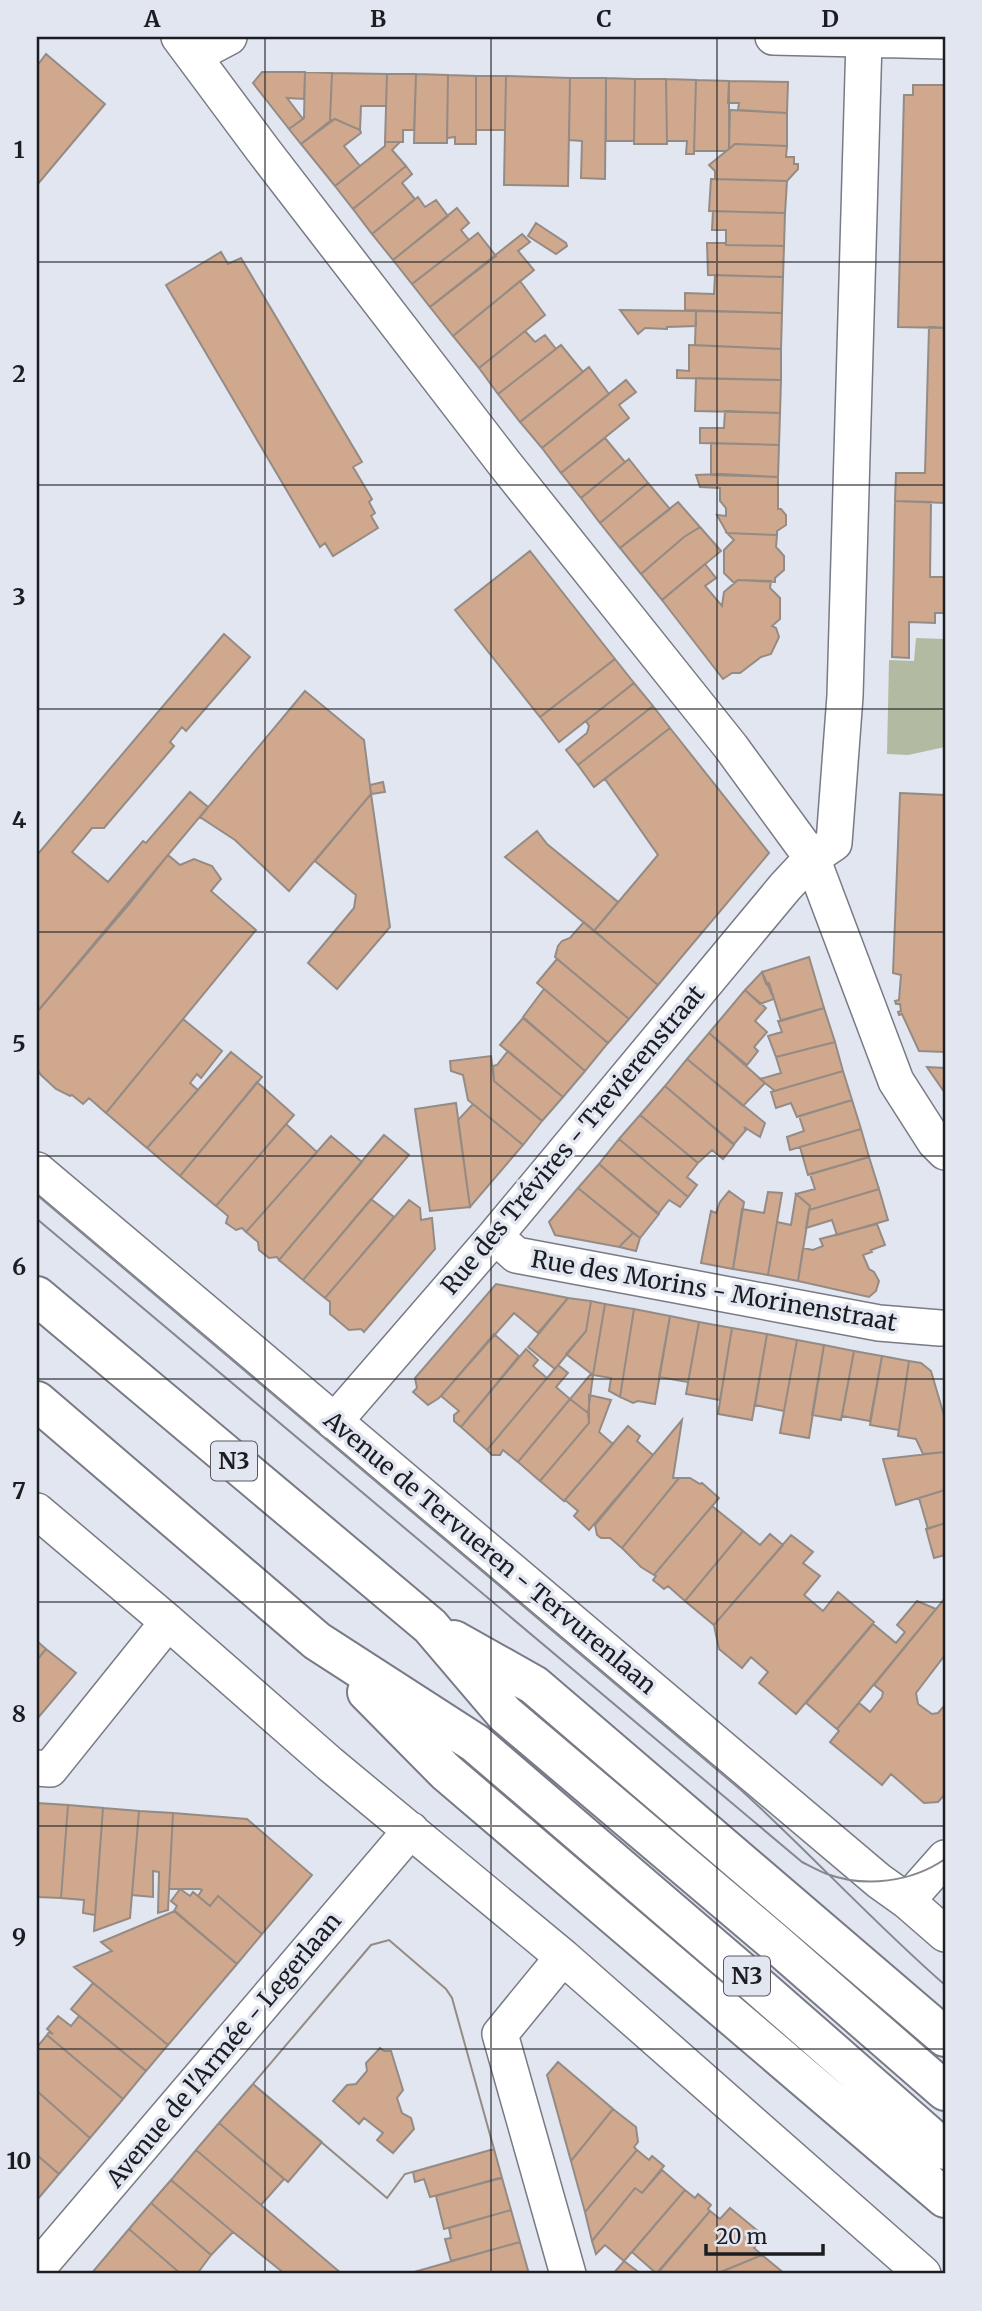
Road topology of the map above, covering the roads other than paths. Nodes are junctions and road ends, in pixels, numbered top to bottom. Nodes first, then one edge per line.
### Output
1 (229, 37) edge
2 (773, 37) edge
3 (864, 40) junction
4 (945, 41) edge
5 (186, 46) edge
6 (812, 858) junction
7 (945, 1152) edge
8 (37, 1170) edge
9 (495, 1236) junction
10 (37, 1296) edge
11 (943, 1323) edge
12 (37, 1401) edge
13 (334, 1422) junction
14 (37, 1511) edge
15 (169, 1622) junction
16 (430, 1626) junction
17 (317, 1641) junction
18 (43, 1768) edge
19 (411, 1830) junction
20 (945, 1858) edge
21 (907, 1901) junction
22 (945, 1934) edge
23 (563, 1958) junction
24 (945, 2037) edge
25 (945, 2091) edge
26 (945, 2150) edge
27 (945, 2198) edge
28 (37, 2269) edge
29 (568, 2274) edge
30 (923, 2274) edge

1 - 5 street
2 - 3 street
3 - 4 street
3 - 6 street, Rue des Trévires - Trevierenstraat
5 - 6 street
6 - 7 street
6 - 9 street, Rue des Trévires - Trevierenstraat
8 - 13 street, Avenue de Tervueren - Tervurenlaan
9 - 11 street, Rue des Morins - Morinenstraat
9 - 13 street, Rue des Trévires - Trevierenstraat
10 - 16 highway, N3
12 - 17 highway, N3
13 - 21 street, Avenue de Tervueren - Tervurenlaan
14 - 15 street
15 - 18 street
15 - 19 street
16 - 24 highway
16 - 25 highway, N3
17 - 26 highway, N3
17 - 27 highway
19 - 23 street
19 - 28 street, Avenue de l'Armée - Legerlaan
20 - 21 street
21 - 22 street, Avenue de Tervueren - Tervurenlaan
23 - 29 street
23 - 30 street

